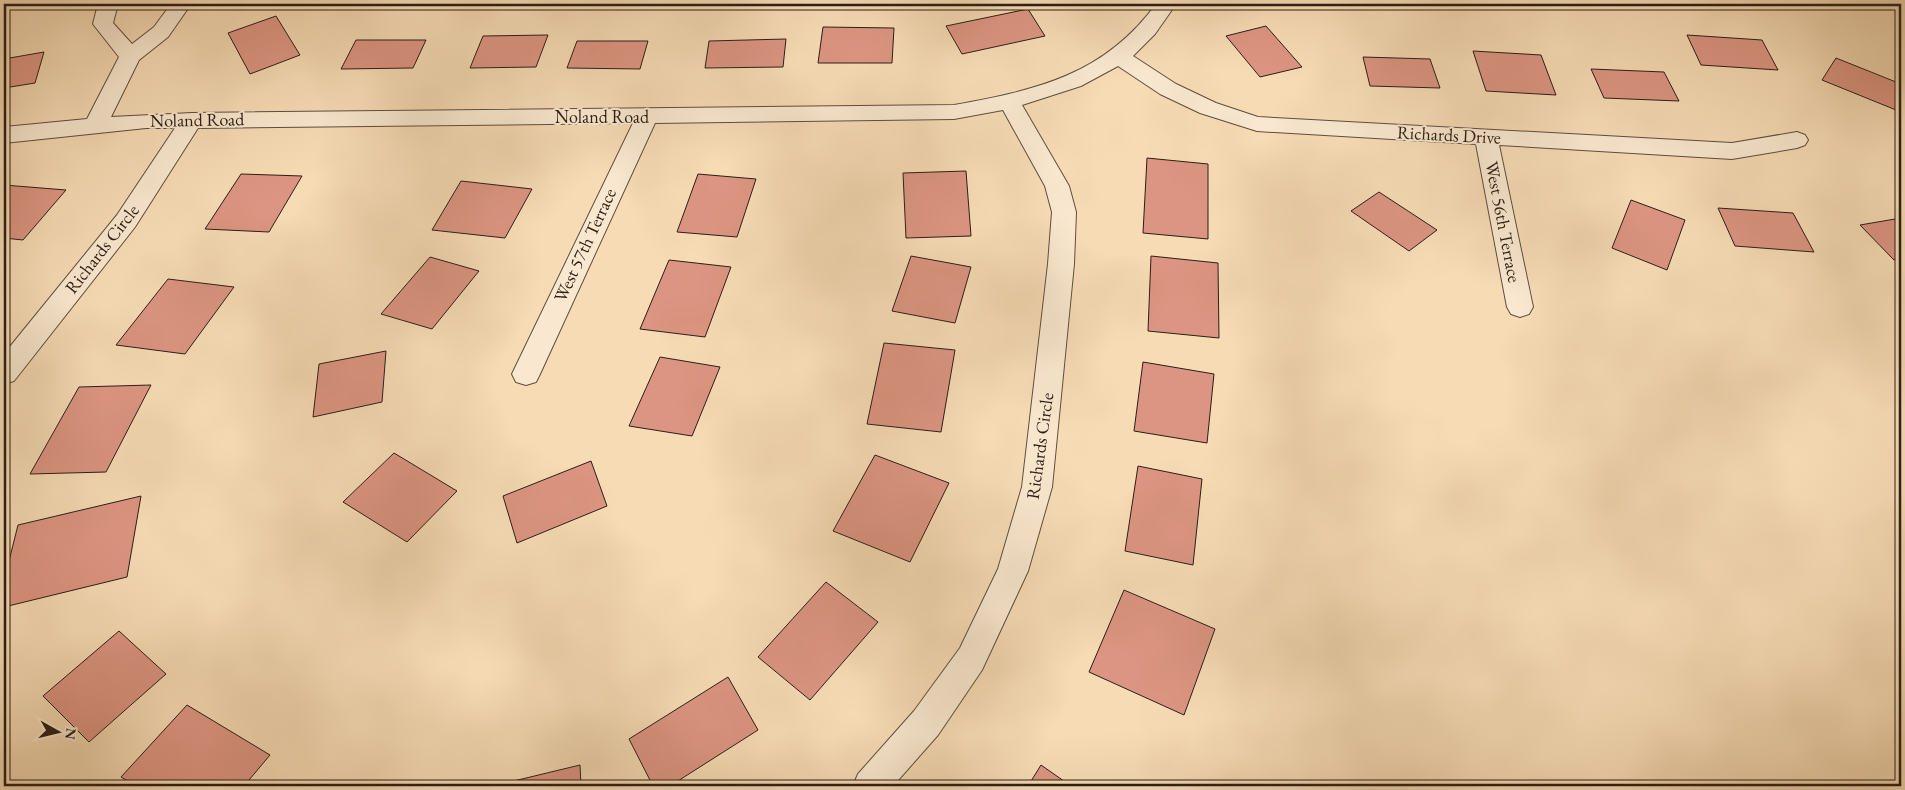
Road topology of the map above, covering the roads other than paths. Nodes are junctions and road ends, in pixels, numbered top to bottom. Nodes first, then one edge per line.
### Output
1 (108, 4) edge
2 (181, 4) edge
3 (1166, 4) edge
4 (1117, 55) junction
5 (130, 56) junction
6 (1010, 103) junction
7 (647, 116) junction
8 (192, 120) junction
9 (96, 124) junction
10 (4, 135) edge
11 (1486, 137) junction
12 (1797, 140) dead end
13 (1520, 307) dead end
14 (4, 373) edge
15 (526, 374) dead end
16 (870, 786) edge

1 - 5 street
2 - 5 street
3 - 4 street, Noland Road
4 - 6 street, Noland Road
4 - 11 street, Richards Drive
5 - 9 street
6 - 7 street, Noland Road
6 - 16 street, Richards Circle
7 - 8 street, Noland Road
7 - 15 street, West 57th Terrace
8 - 9 street, Noland Road
8 - 14 street, Richards Circle
9 - 10 street, Noland Road
11 - 12 street, Richards Drive
11 - 13 street, West 56th Terrace

